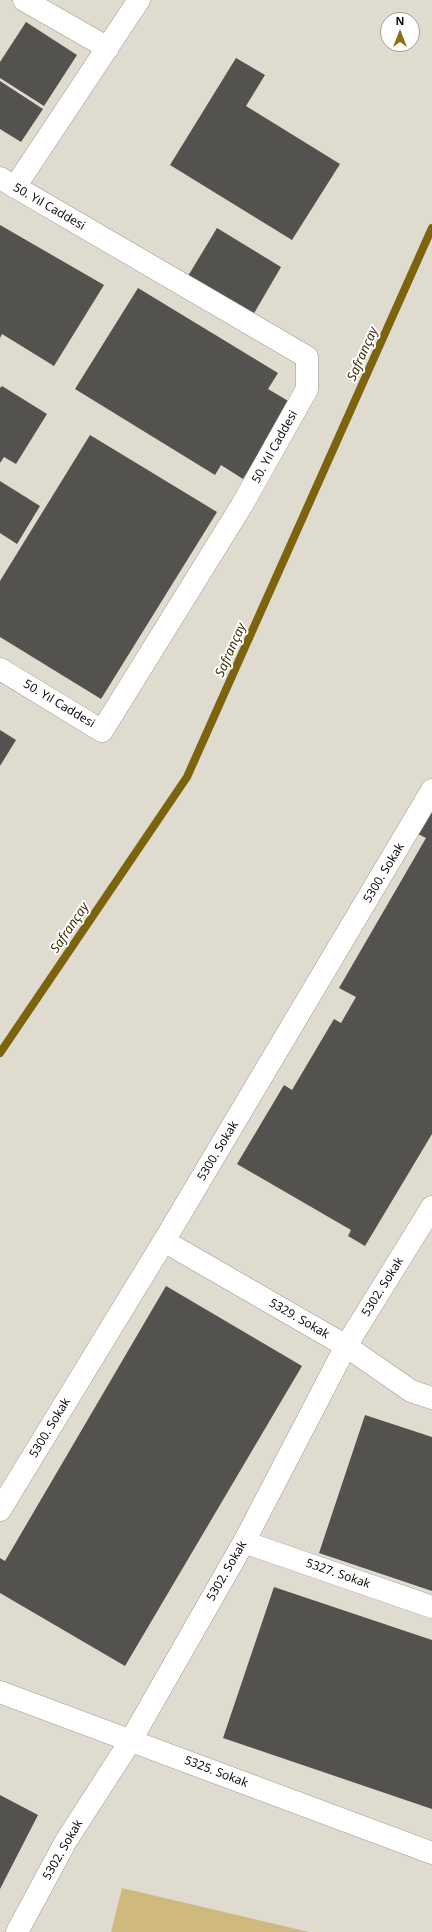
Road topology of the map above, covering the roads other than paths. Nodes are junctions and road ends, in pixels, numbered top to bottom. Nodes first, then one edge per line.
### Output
1 (24, 0) edge
2 (139, 0) edge
3 (108, 48) junction
4 (8, 183) edge
5 (0, 669) edge
6 (432, 790) edge
7 (432, 1206) edge
8 (164, 1241) junction
9 (346, 1346) junction
10 (432, 1398) edge
11 (0, 1510) edge
12 (244, 1542) junction
13 (432, 1607) edge
14 (0, 1692) edge
15 (131, 1740) junction
16 (432, 1853) edge
17 (16, 1932) edge

1 - 3 street
2 - 3 street
3 - 4 street
4 - 5 street, 50. Yıl Caddesi
6 - 8 street, 5300. Sokak
7 - 9 street, 5302. Sokak
8 - 9 street, 5329. Sokak
8 - 11 street, 5300. Sokak
9 - 10 street, 5329. Sokak
9 - 12 street, 5302. Sokak
12 - 13 street, 5327. Sokak
12 - 15 street, 5302. Sokak
14 - 15 street, 5325. Sokak
15 - 16 street, 5325. Sokak
15 - 17 street, 5302. Sokak

